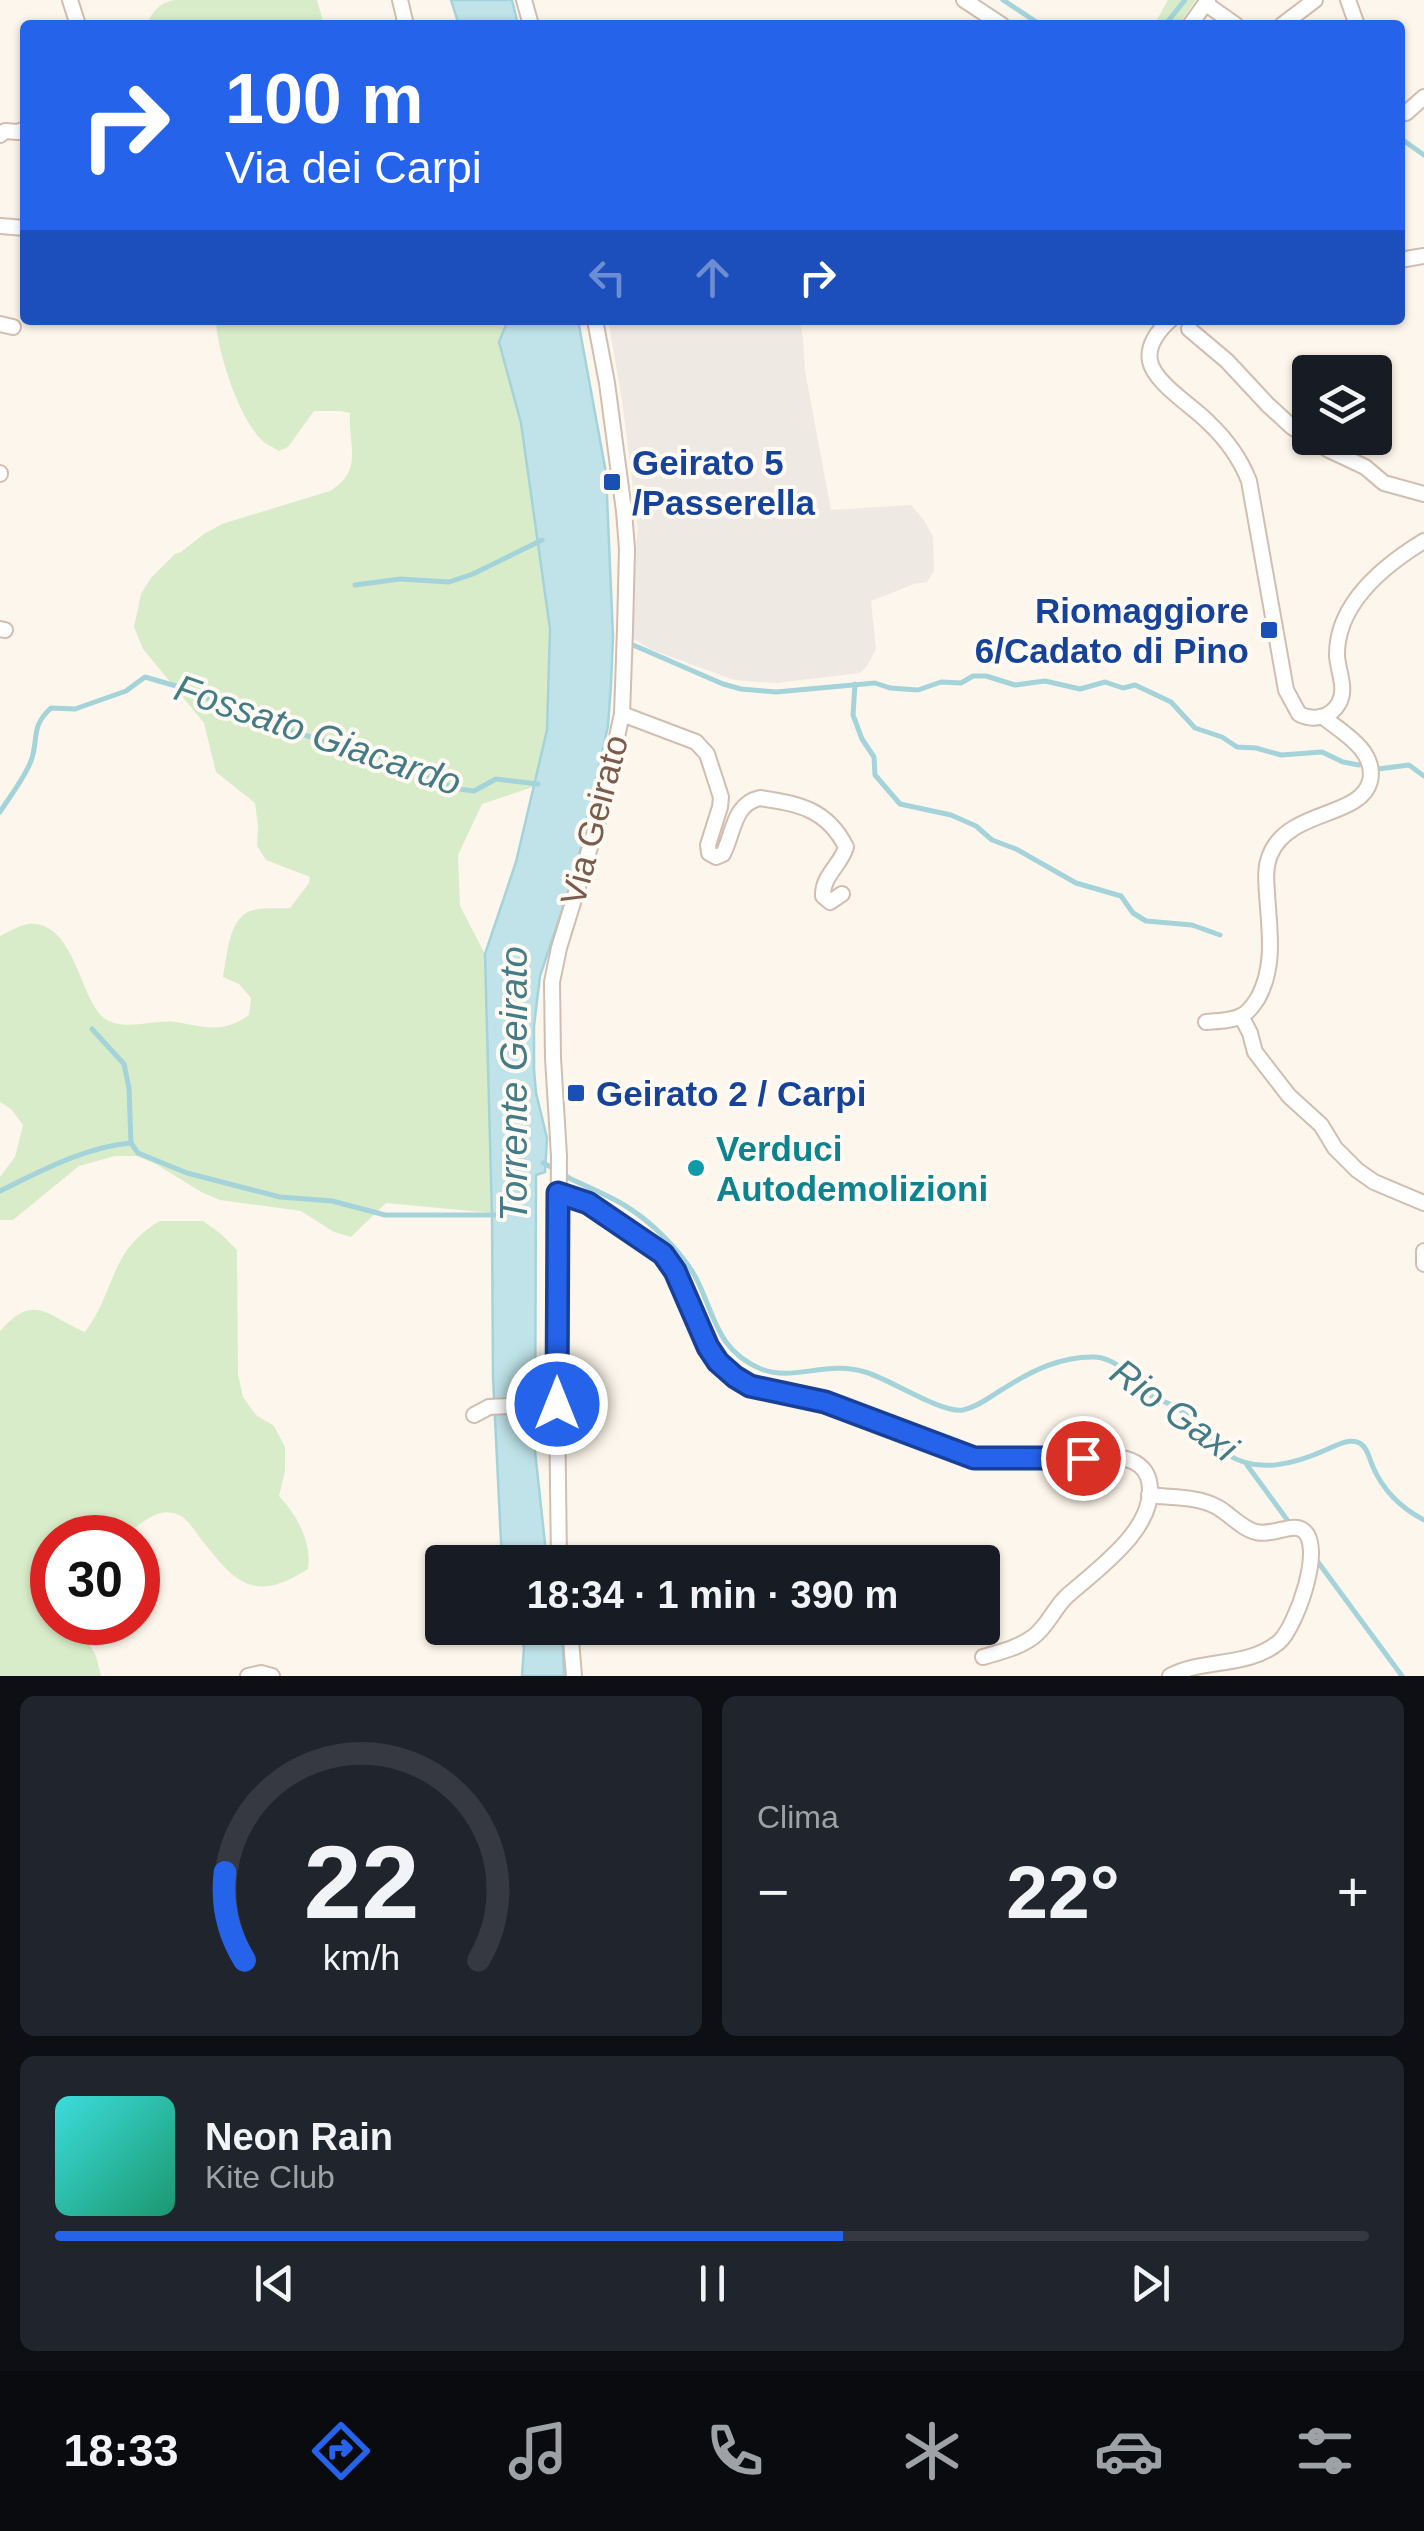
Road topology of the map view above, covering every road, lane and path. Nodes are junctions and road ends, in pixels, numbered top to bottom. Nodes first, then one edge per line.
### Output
1 (964, 0) edge
2 (1315, 0) edge
3 (1207, 2) edge
4 (994, 20) edge
5 (1230, 20) edge
6 (1289, 20) edge
7 (595, 325) edge
8 (1166, 325) edge
9 (1190, 329) dead end
10 (1424, 494) edge
11 (1424, 542) edge
12 (622, 714) junction
13 (1323, 717) junction
14 (842, 894) dead end
15 (1241, 1016) junction
16 (1206, 1022) dead end
17 (558, 1189) junction
18 (1424, 1202) edge
19 (1424, 1251) edge
20 (1424, 1264) edge
21 (557, 1404) junction
22 (474, 1415) dead end
23 (1149, 1495) junction
24 (558, 1545) edge
25 (571, 1645) edge
26 (983, 1657) dead end
27 (248, 1676) edge
28 (272, 1676) edge
29 (574, 1676) edge
30 (1170, 1676) edge

1 - 4 street
2 - 6 street
3 - 5 street
7 - 12 street, Via Geirato
8 - 13 street
9 - 10 street
11 - 13 street
12 - 14 street, Via Geirato
12 - 17 street, Via Geirato
13 - 15 street
15 - 16 street
15 - 18 street
17 - 21 street, Via Geirato
17 - 23 street
19 - 20 street
21 - 22 street
21 - 24 street, Via Geirato
23 - 26 street
23 - 30 street
25 - 29 street
27 - 28 street

